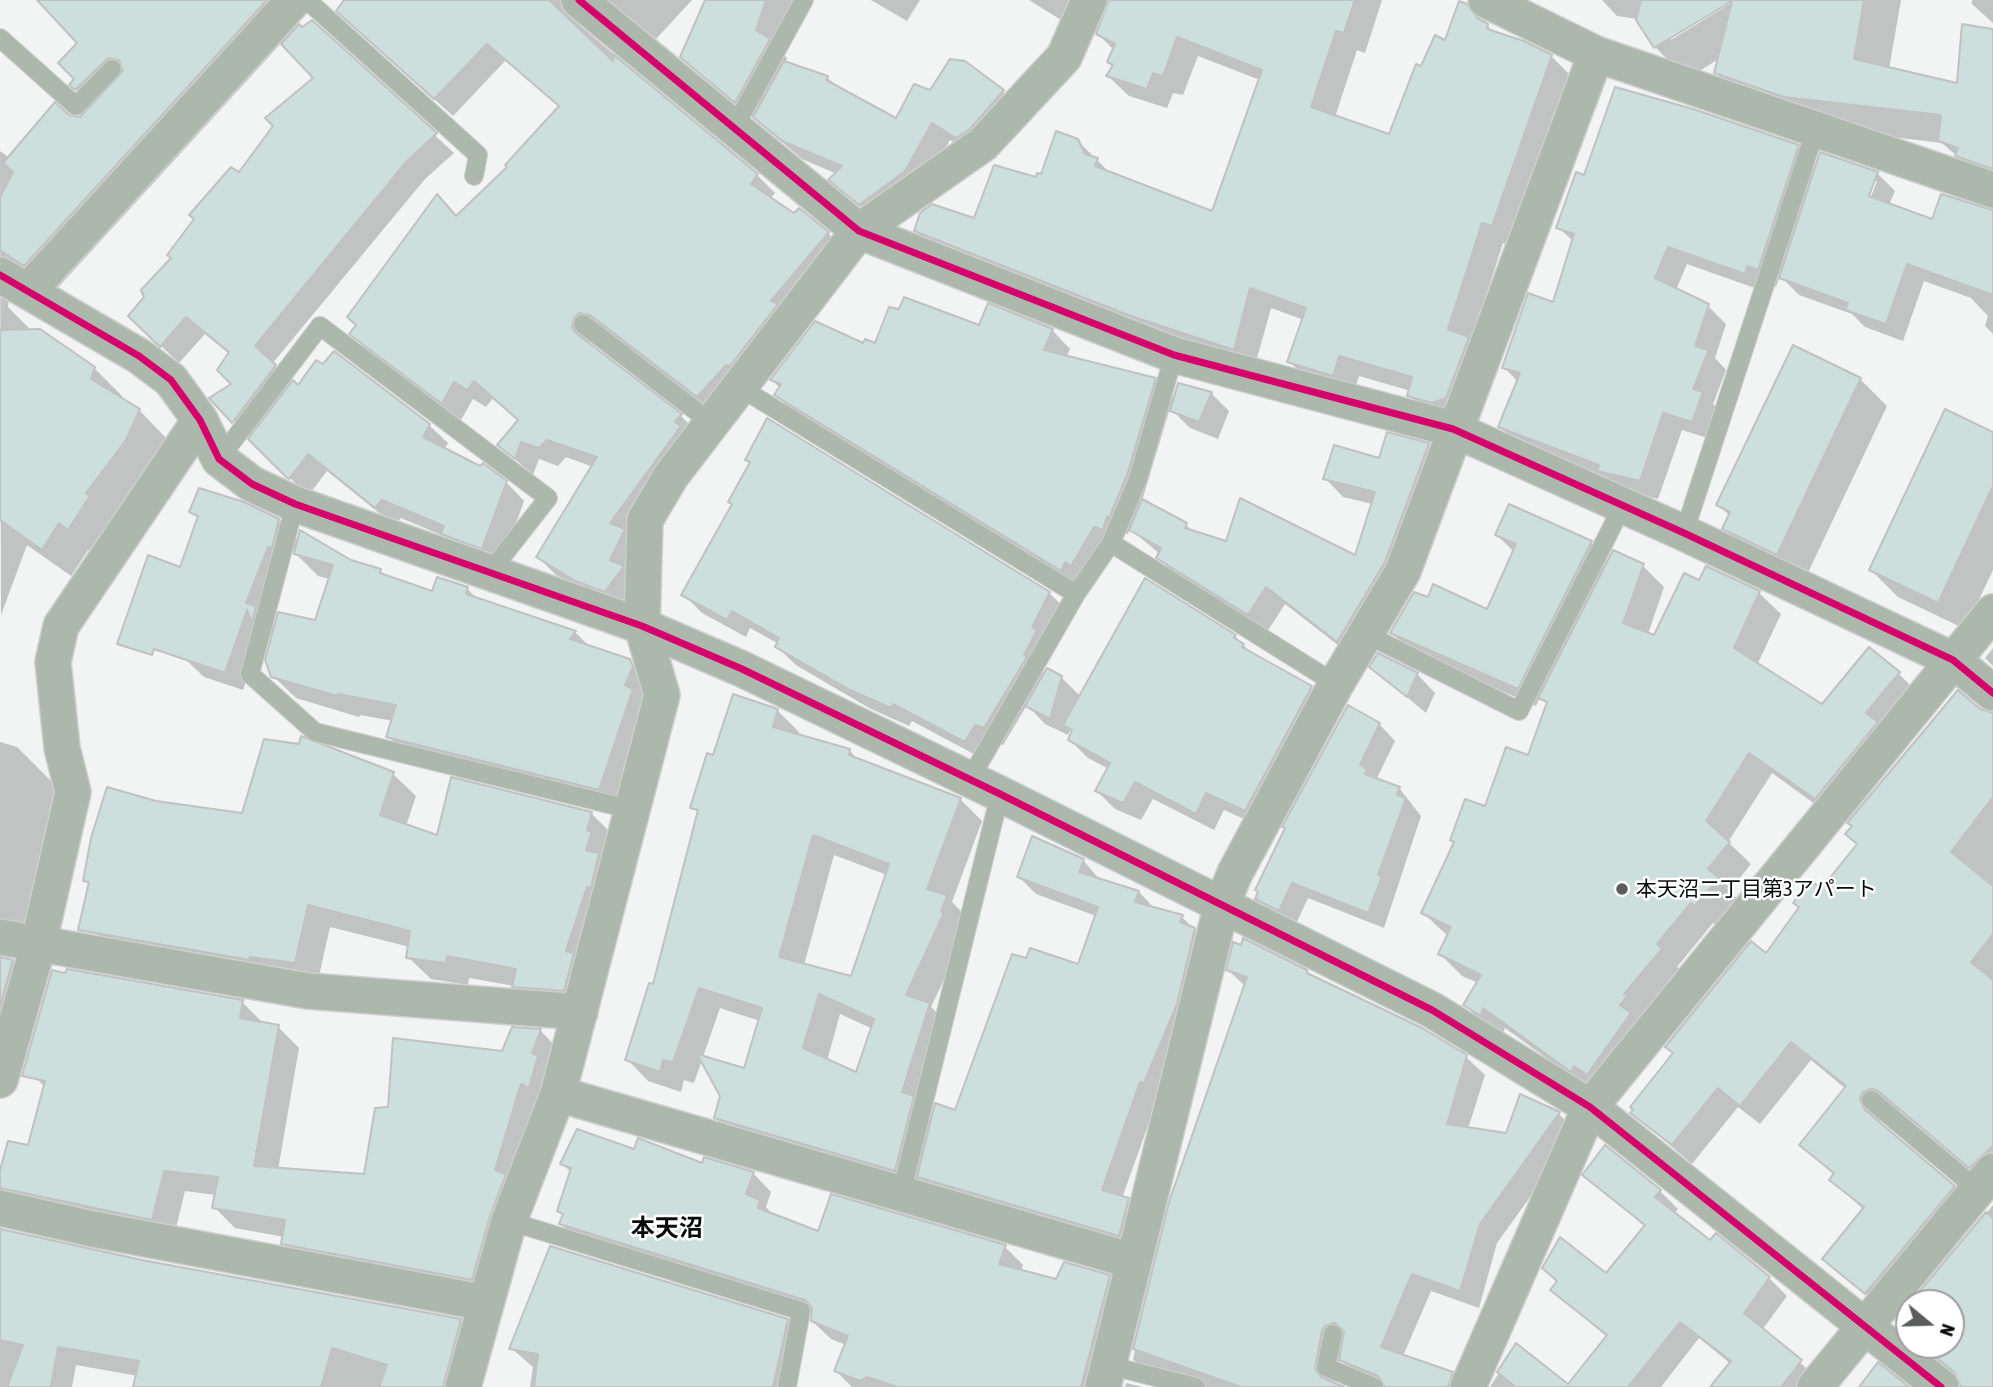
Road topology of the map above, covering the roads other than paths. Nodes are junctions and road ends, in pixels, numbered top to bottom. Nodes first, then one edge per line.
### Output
1 (294, 0) edge
2 (307, 0) edge
3 (579, 0) edge
4 (804, 0) edge
5 (1089, 0) edge
6 (1486, 0) edge
7 (0, 38) edge
8 (1595, 54) junction
9 (111, 69) dead end
10 (734, 128) junction
11 (1816, 128) junction
12 (474, 176) dead end
13 (1993, 190) edge
14 (859, 231) junction
15 (14, 283) edge
16 (583, 324) dead end
17 (1174, 355) junction
18 (741, 388) junction
19 (200, 420) junction
20 (713, 424) junction
21 (1453, 429) junction
22 (219, 459) junction
23 (295, 503) junction
24 (1622, 507) junction
25 (1684, 533) junction
26 (1111, 543) junction
27 (490, 572) junction
28 (1076, 594) junction
29 (1993, 612) edge
30 (642, 626) junction
31 (1366, 634) junction
32 (1953, 660) junction
33 (1336, 684) junction
34 (1993, 693) edge
35 (985, 787) junction
36 (633, 810) junction
37 (1222, 904) junction
38 (0, 937) edge
39 (38, 946) junction
40 (580, 1012) junction
41 (1, 1073) edge
42 (558, 1094) junction
43 (1871, 1100) dead end
44 (1590, 1107) junction
45 (1985, 1180) edge
46 (901, 1194) junction
47 (0, 1208) edge
48 (509, 1221) junction
49 (1133, 1261) junction
50 (486, 1303) junction
51 (1865, 1325) junction
52 (1333, 1334) dead end
53 (1105, 1376) edge
54 (463, 1387) edge
55 (787, 1387) edge
56 (1196, 1387) edge
57 (1374, 1387) edge
58 (1468, 1387) edge
59 (1815, 1387) edge
60 (1941, 1387) edge

1 - 15 street
2 - 12 lane
3 - 10 street
4 - 10 lane
5 - 14 street
6 - 8 street
7 - 9 lane
8 - 11 street
8 - 21 street
10 - 14 street
11 - 13 street
11 - 25 lane
14 - 17 street
14 - 18 street
15 - 19 street
16 - 20 lane
17 - 21 street
17 - 26 lane
18 - 20 street
18 - 28 lane
19 - 22 street
19 - 39 street
20 - 30 street
21 - 24 street
21 - 31 street
22 - 23 street
22 - 27 lane
23 - 27 street
23 - 36 lane
24 - 25 street
24 - 31 lane
25 - 32 street
26 - 28 lane
26 - 33 lane
27 - 30 street
28 - 35 lane
29 - 32 street
30 - 35 street
30 - 36 street
31 - 33 street
32 - 34 street
32 - 44 street
33 - 37 street
35 - 37 street
35 - 46 lane
36 - 40 street
37 - 44 street
37 - 49 street
38 - 39 street
39 - 40 street
39 - 41 street
40 - 42 street
42 - 46 street
42 - 48 street
43 - 45 lane
44 - 51 street
44 - 58 street
45 - 51 street
46 - 49 street
47 - 50 street
48 - 50 street
48 - 55 lane
49 - 53 street
50 - 54 street
51 - 59 street
51 - 60 street
52 - 57 lane
53 - 56 lane

